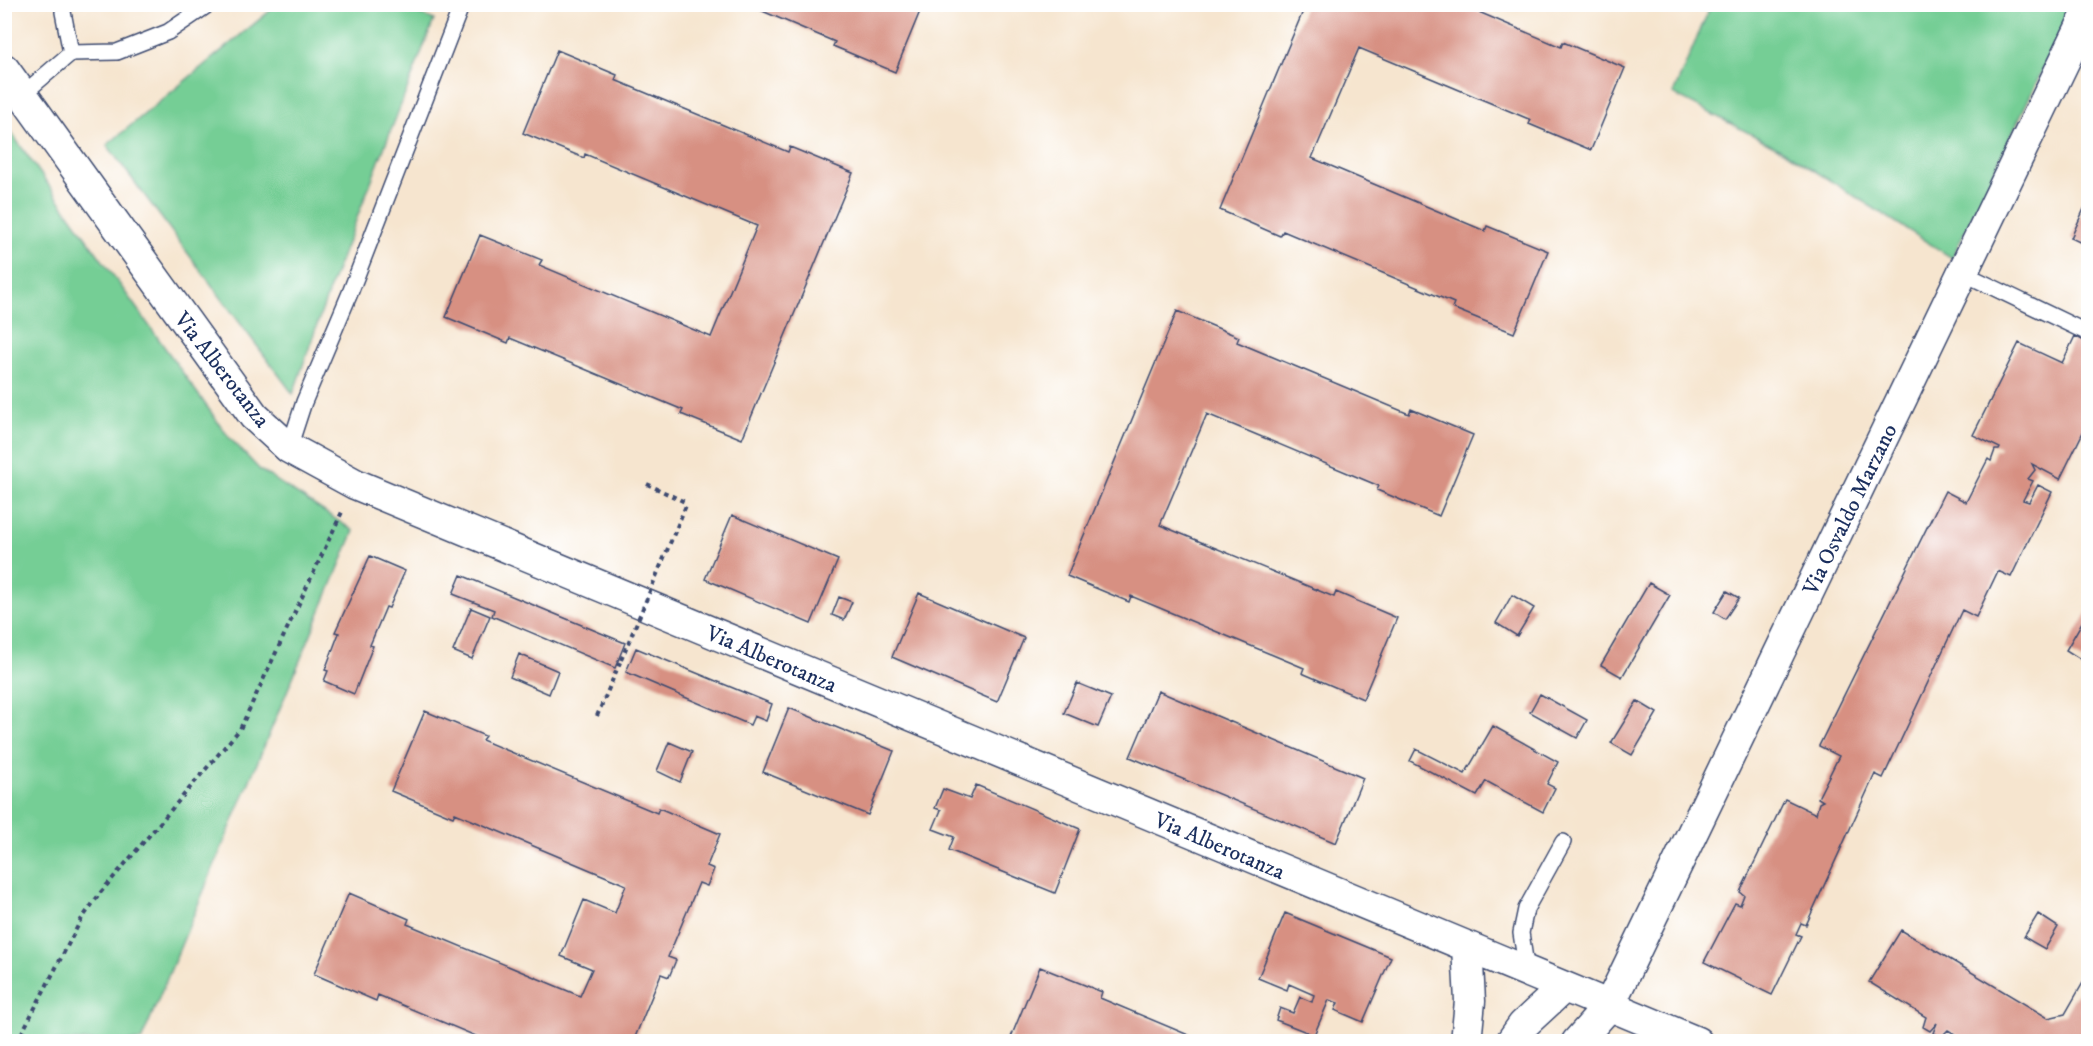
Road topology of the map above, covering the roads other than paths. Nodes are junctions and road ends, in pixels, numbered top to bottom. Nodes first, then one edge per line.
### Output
1 (65, 4) edge
2 (209, 4) edge
3 (462, 4) edge
4 (2088, 12) edge
5 (71, 53) junction
6 (4, 69) edge
7 (23, 94) junction
8 (1963, 273) junction
9 (2088, 333) edge
10 (289, 448) junction
11 (1563, 842) dead end
12 (1467, 948) junction
13 (1527, 972) junction
14 (1563, 988) junction
15 (1609, 1006) junction
16 (1466, 1041) edge
17 (1511, 1041) edge
18 (1577, 1041) edge
19 (1697, 1041) edge

1 - 5 lane
2 - 5 lane
3 - 10 lane
4 - 8 street, Via Osvaldo Marzano
5 - 7 lane
6 - 7 street, Via Alberotanza
7 - 10 street, Via Alberotanza
8 - 9 lane
8 - 15 street, Via Osvaldo Marzano
10 - 12 street, Via Alberotanza
11 - 13 lane
12 - 13 street, Via Alberotanza
12 - 16 street
13 - 14 street, Via Alberotanza
14 - 15 street, Via Alberotanza
14 - 17 street
15 - 18 street, Via Osvaldo Marzano
15 - 19 street, Via Alberotanza

